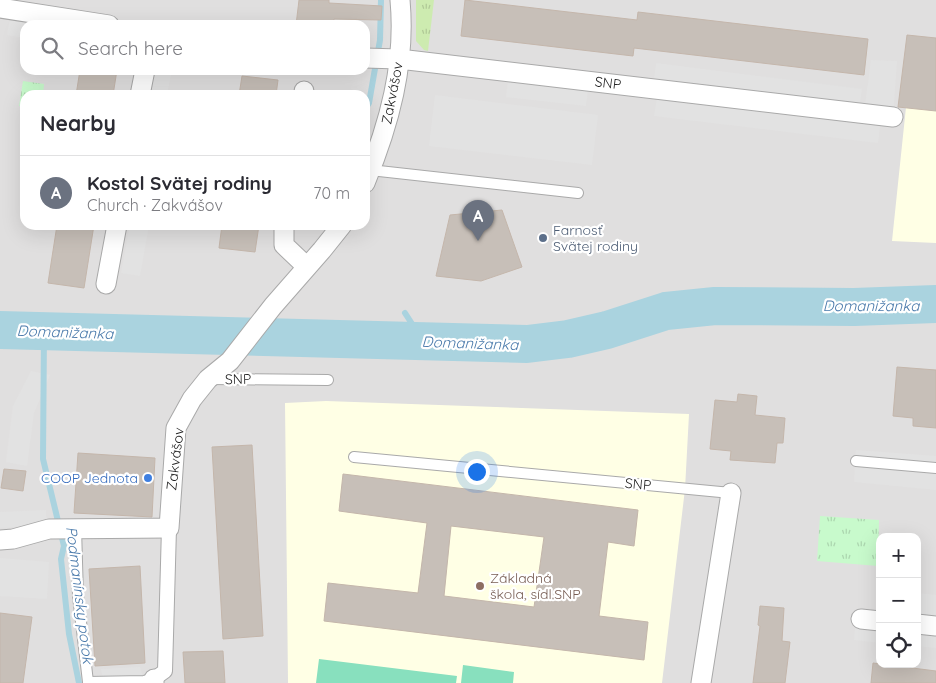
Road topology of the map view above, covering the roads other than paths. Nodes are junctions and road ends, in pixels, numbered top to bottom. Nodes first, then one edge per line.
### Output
1 (400, 0) edge
2 (0, 8) edge
3 (77, 20) edge
4 (380, 59) edge
5 (144, 75) edge
6 (141, 90) edge
7 (892, 117) dead end
8 (370, 172) edge
9 (370, 177) edge
10 (578, 193) dead end
11 (116, 230) edge
12 (284, 230) edge
13 (338, 230) edge
14 (307, 267) junction
15 (106, 284) dead end
16 (208, 379) junction
17 (328, 380) dead end
18 (354, 457) dead end
19 (856, 462) dead end
20 (936, 468) edge
21 (731, 493) joint
22 (76, 528) junction
23 (169, 528) junction
24 (0, 540) edge
25 (861, 619) dead end
26 (876, 621) edge
27 (921, 624) edge
28 (936, 626) edge
29 (154, 681) edge
30 (701, 683) edge

1 - 4 street, Zakvášov
2 - 3 street
4 - 7 street, SNP
4 - 8 street, Zakvášov
5 - 6 street
9 - 10 lane
11 - 15 street
12 - 14 street
13 - 14 street, Zakvášov
14 - 16 street, Zakvášov
16 - 17 lane, SNP
16 - 23 street, Zakvášov
18 - 21 lane, SNP
19 - 20 lane
21 - 30 street, SNP
22 - 23 street
22 - 24 street
22 - 29 lane
23 - 29 street
25 - 26 street
27 - 28 street

